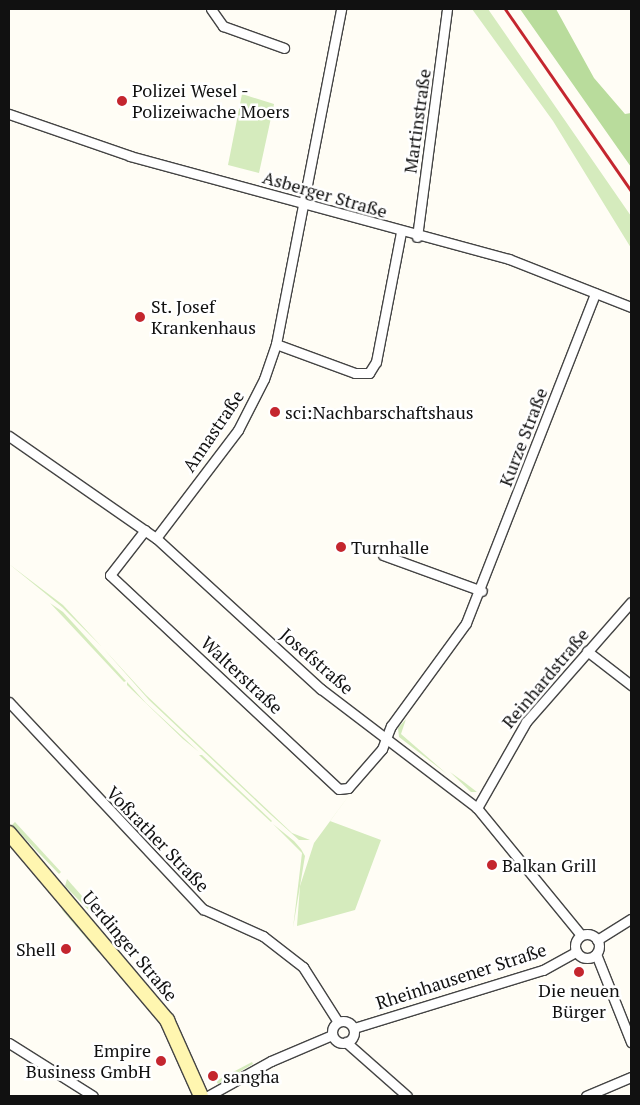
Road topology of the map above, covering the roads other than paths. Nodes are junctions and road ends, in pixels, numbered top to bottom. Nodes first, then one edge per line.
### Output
1 (211, 9) edge
2 (341, 9) edge
3 (447, 9) edge
4 (284, 48) dead end
5 (9, 114) edge
6 (304, 206) junction
7 (401, 232) junction
8 (417, 236) junction
9 (595, 293) junction
10 (631, 307) edge
11 (276, 344) junction
12 (9, 436) edge
13 (144, 530) junction
14 (156, 538) junction
15 (383, 555) dead end
16 (482, 591) junction
17 (631, 602) edge
18 (587, 651) junction
19 (631, 685) edge
20 (9, 702) edge
21 (386, 737) junction
22 (477, 808) junction
23 (9, 834) edge
24 (631, 919) edge
25 (581, 935) junction
26 (597, 940) junction
27 (576, 952) junction
28 (596, 954) junction
29 (338, 1022) junction
30 (354, 1028) junction
31 (332, 1035) junction
32 (346, 1042) junction
33 (631, 1042) edge
34 (9, 1043) edge
35 (631, 1077) edge
36 (93, 1096) edge
37 (201, 1096) edge
38 (208, 1096) edge
39 (407, 1096) edge
40 (586, 1096) edge

1 - 4 street
2 - 6 street, Annastraße
3 - 8 street, Martinstraße
5 - 6 street, Asberger Straße
6 - 7 street, Asberger Straße
6 - 11 street, Annastraße
7 - 8 street, Asberger Straße
7 - 11 street
8 - 9 street, Asberger Straße
9 - 10 street, Asberger Straße
9 - 16 street, Kurze Straße
11 - 14 street, Annastraße
12 - 13 street, Josefstraße
13 - 14 street, Josefstraße
13 - 21 street, Walterstraße
14 - 21 street, Josefstraße
15 - 16 street
16 - 21 street, Kurze Straße
17 - 18 street, Reinhardstraße
18 - 19 street
18 - 22 street, Reinhardstraße
20 - 29 street, Voßrather Straße
21 - 22 street, Josefstraße
22 - 25 street, Josefstraße
23 - 37 main road, Uerdinger Straße
24 - 26 street
25 - 26 street
25 - 27 street
26 - 28 street
27 - 28 street
27 - 30 street, Rheinhausener Straße
28 - 33 street
29 - 30 street
29 - 31 street
30 - 32 street
31 - 32 street
31 - 38 street
32 - 39 street
34 - 36 street
35 - 40 street

